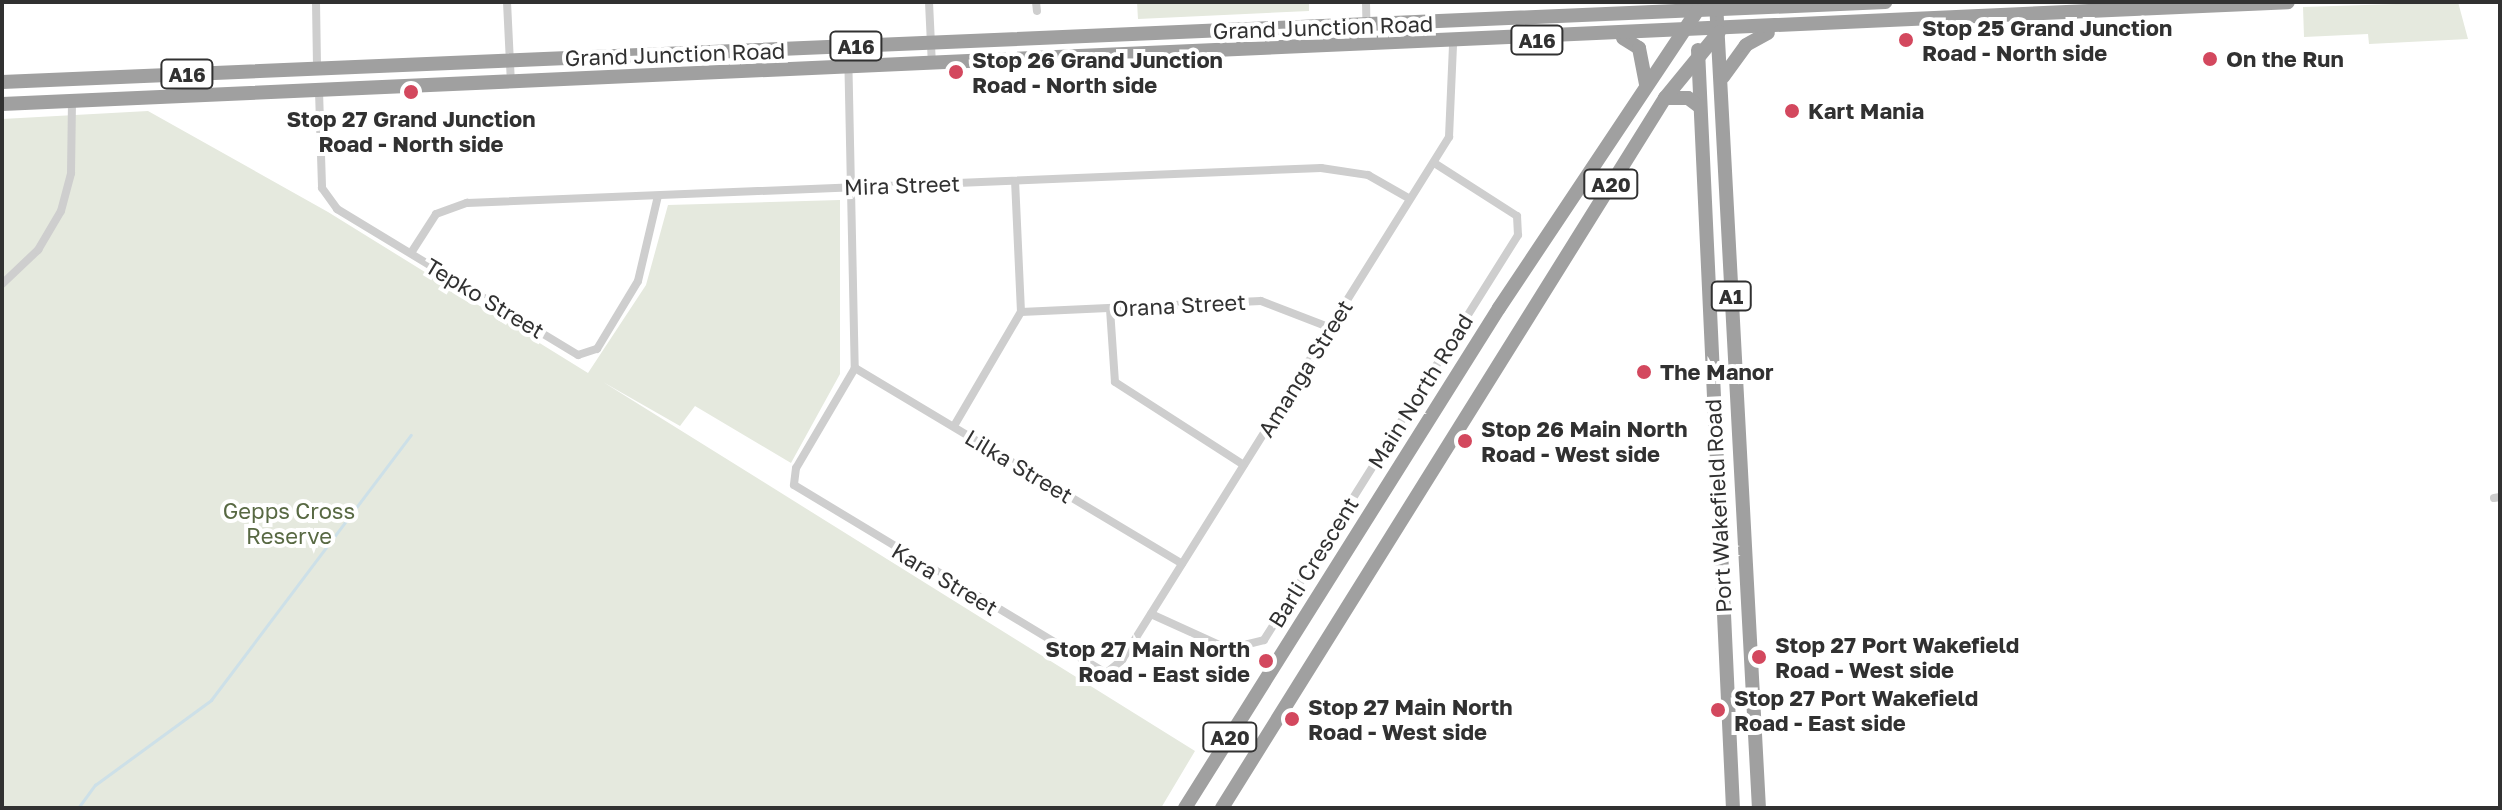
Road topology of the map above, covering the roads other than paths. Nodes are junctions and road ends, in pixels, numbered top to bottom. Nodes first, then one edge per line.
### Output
1 (316, 2) edge
2 (507, 2) edge
3 (929, 2) edge
4 (1366, 2) edge
5 (1885, 2) edge
6 (2288, 2) edge
7 (1697, 6) edge
8 (1716, 6) edge
9 (2024, 8) edge
10 (1467, 20) junction
11 (1435, 22) junction
12 (1367, 24) junction
13 (1776, 30) junction
14 (1719, 32) junction
15 (1697, 33) junction
16 (1679, 34) junction
17 (1621, 36) junction
18 (931, 42) junction
19 (1453, 44) junction
20 (848, 46) junction
21 (1367, 47) junction
22 (1698, 53) junction
23 (510, 61) junction
24 (932, 65) junction
25 (849, 68) junction
26 (317, 69) junction
27 (1723, 77) junction
28 (511, 83) junction
29 (1646, 83) junction
30 (2, 85) edge
31 (319, 91) junction
32 (1665, 98) junction
33 (72, 101) junction
34 (2, 104) edge
35 (1700, 107) junction
36 (1434, 163) junction
37 (1015, 181) junction
38 (852, 187) junction
39 (658, 196) junction
40 (1410, 199) junction
41 (1541, 250) junction
42 (411, 253) junction
43 (1561, 263) junction
44 (2, 284) edge
45 (1731, 299) junction
46 (1705, 300) junction
47 (1110, 309) junction
48 (1021, 312) junction
49 (1331, 328) junction
50 (855, 368) junction
51 (954, 426) junction
52 (1244, 465) junction
53 (1182, 564) junction
54 (1151, 614) junction
55 (1723, 659) junction
56 (1749, 659) junction
57 (1106, 673) joint
58 (1185, 808) edge
59 (1222, 808) edge
60 (1733, 808) edge
61 (1759, 808) edge

1 - 26 street
2 - 23 street
3 - 18 street
4 - 12 street
5 - 8 highway, Grand Junction Road / A16
6 - 9 highway, Grand Junction Road / A16
7 - 8 highway, Grand Junction Road / A16
7 - 10 highway, Grand Junction Road / A16
7 - 15 highway, Port Wakefield Road / A1
7 - 16 highway, Main North Road / A20
8 - 14 highway, Port Wakefield Road / A1
9 - 13 highway, Grand Junction Road / A16
10 - 11 highway, Grand Junction Road / A16
10 - 19 highway
11 - 12 highway, Grand Junction Road / A16
11 - 19 highway
12 - 18 highway, Grand Junction Road / A16
12 - 21 street
13 - 14 highway, Grand Junction Road / A16
13 - 27 highway
14 - 15 highway, Grand Junction Road / A16
14 - 22 highway, A20
14 - 27 highway, Port Wakefield Road / A1
15 - 16 highway, Grand Junction Road / A16
15 - 22 highway, Port Wakefield Road / A1
16 - 17 highway, Grand Junction Road / A16
16 - 29 highway, Main North Road / A20
17 - 19 highway, Grand Junction Road / A16
17 - 29 highway
18 - 20 highway, Grand Junction Road / A16
18 - 24 street
19 - 21 highway, Grand Junction Road / A16
19 - 36 street, Amanga Street
20 - 23 highway, Grand Junction Road / A16
20 - 25 street
21 - 24 highway, Grand Junction Road / A16
22 - 32 highway, A20
22 - 35 highway, Port Wakefield Road / A1
23 - 26 highway, Grand Junction Road / A16
23 - 28 street
24 - 25 highway, Grand Junction Road / A16
25 - 28 highway, Grand Junction Road / A16
25 - 38 street
26 - 30 highway, Grand Junction Road / A16
27 - 45 highway, Port Wakefield Road / A1
28 - 31 highway, Grand Junction Road / A16
29 - 41 highway, Main North Road / A20
30 - 33 highway, Grand Junction Road
31 - 33 highway, Grand Junction Road / A16
31 - 42 street, Tepko Street
32 - 35 highway
32 - 43 highway, A20
33 - 34 highway, Grand Junction Road / A16
33 - 44 street
35 - 46 highway, Port Wakefield Road / A1
36 - 40 street, Amanga Street
36 - 54 street, Barli Crescent
37 - 38 street, Mira Street
37 - 40 street, Mira Street
37 - 48 street
38 - 39 street, Mira Street
38 - 50 street
39 - 42 street, Mira Street
39 - 42 street, Tepko Street
40 - 49 street, Amanga Street
41 - 43 highway
41 - 58 highway, Main North Road / A20
43 - 59 highway, A20
45 - 46 highway
45 - 56 highway, Port Wakefield Road / A1
46 - 55 highway, Port Wakefield Road / A1
47 - 48 street, Orana Street
47 - 49 street, Orana Street
47 - 52 street
48 - 51 street
49 - 52 street, Amanga Street
50 - 51 street, Lilka Street
50 - 57 street, Kara Street
51 - 53 street, Lilka Street
52 - 53 street, Amanga Street
53 - 54 street, Amanga Street
54 - 57 street, Amanga Street
55 - 56 highway
55 - 60 highway, Port Wakefield Road / A1
56 - 61 highway, Port Wakefield Road / A1

